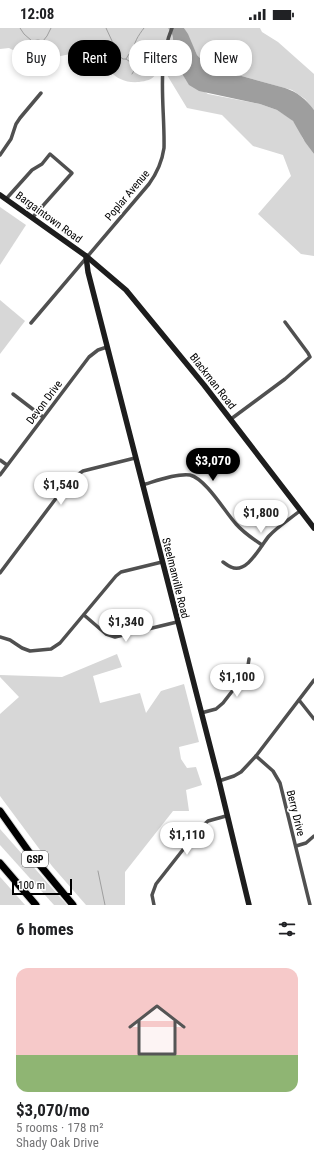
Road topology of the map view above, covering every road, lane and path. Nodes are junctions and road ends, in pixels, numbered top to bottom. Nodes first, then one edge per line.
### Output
1 (172, 28) edge
2 (41, 93) dead end
3 (0, 155) edge
4 (0, 195) edge
5 (6, 199) junction
6 (32, 218) junction
7 (86, 256) junction
8 (285, 322) dead end
9 (31, 323) dead end
10 (107, 347) junction
11 (13, 394) dead end
12 (43, 417) junction
13 (231, 419) junction
14 (135, 458) junction
15 (0, 460) edge
16 (7, 465) junction
17 (0, 474) edge
18 (142, 485) junction
19 (301, 510) junction
20 (314, 528) edge
21 (262, 545) junction
22 (162, 562) junction
23 (223, 562) dead end
24 (0, 573) edge
25 (84, 615) junction
26 (177, 622) junction
27 (0, 637) edge
28 (249, 659) dead end
29 (314, 680) edge
30 (299, 700) junction
31 (200, 713) junction
32 (314, 719) edge
33 (256, 756) junction
34 (219, 781) junction
35 (0, 811) edge
36 (226, 816) junction
37 (314, 836) edge
38 (296, 846) junction
39 (0, 863) edge
40 (36, 905) edge
41 (73, 905) edge
42 (154, 905) edge
43 (249, 905) edge
44 (310, 905) edge

1 - 7 street, Poplar Avenue
2 - 3 street
4 - 5 main road, Bargaintown Road
5 - 6 main road, Bargaintown Road
5 - 6 street
6 - 7 main road, Bargaintown Road
7 - 9 street, Poplar Avenue
7 - 10 main road, Steelmanville Road
7 - 13 main road, Blackman Road
8 - 13 street
10 - 12 street, Devon Drive
10 - 14 main road, Steelmanville Road
11 - 12 street
12 - 16 street, Devon Drive
13 - 19 main road, Blackman Road
14 - 18 main road, Steelmanville Road
14 - 24 street
15 - 16 street
16 - 17 street, Devon Drive
18 - 21 street
18 - 22 main road, Steelmanville Road
19 - 20 main road, Blackman Road
19 - 21 street
21 - 23 street
22 - 25 street
22 - 26 main road, Steelmanville Road
25 - 26 street
25 - 27 street
26 - 31 main road, Steelmanville Road
28 - 31 street
29 - 30 street
30 - 32 street
30 - 33 street
31 - 34 main road, Steelmanville Road
33 - 34 street
33 - 38 street, Berry Drive
34 - 36 main road, Steelmanville Road
35 - 41 highway, GSP
36 - 42 street
36 - 43 main road, Steelmanville Road
37 - 38 street
38 - 44 street, Berry Drive
39 - 40 highway, GSP

